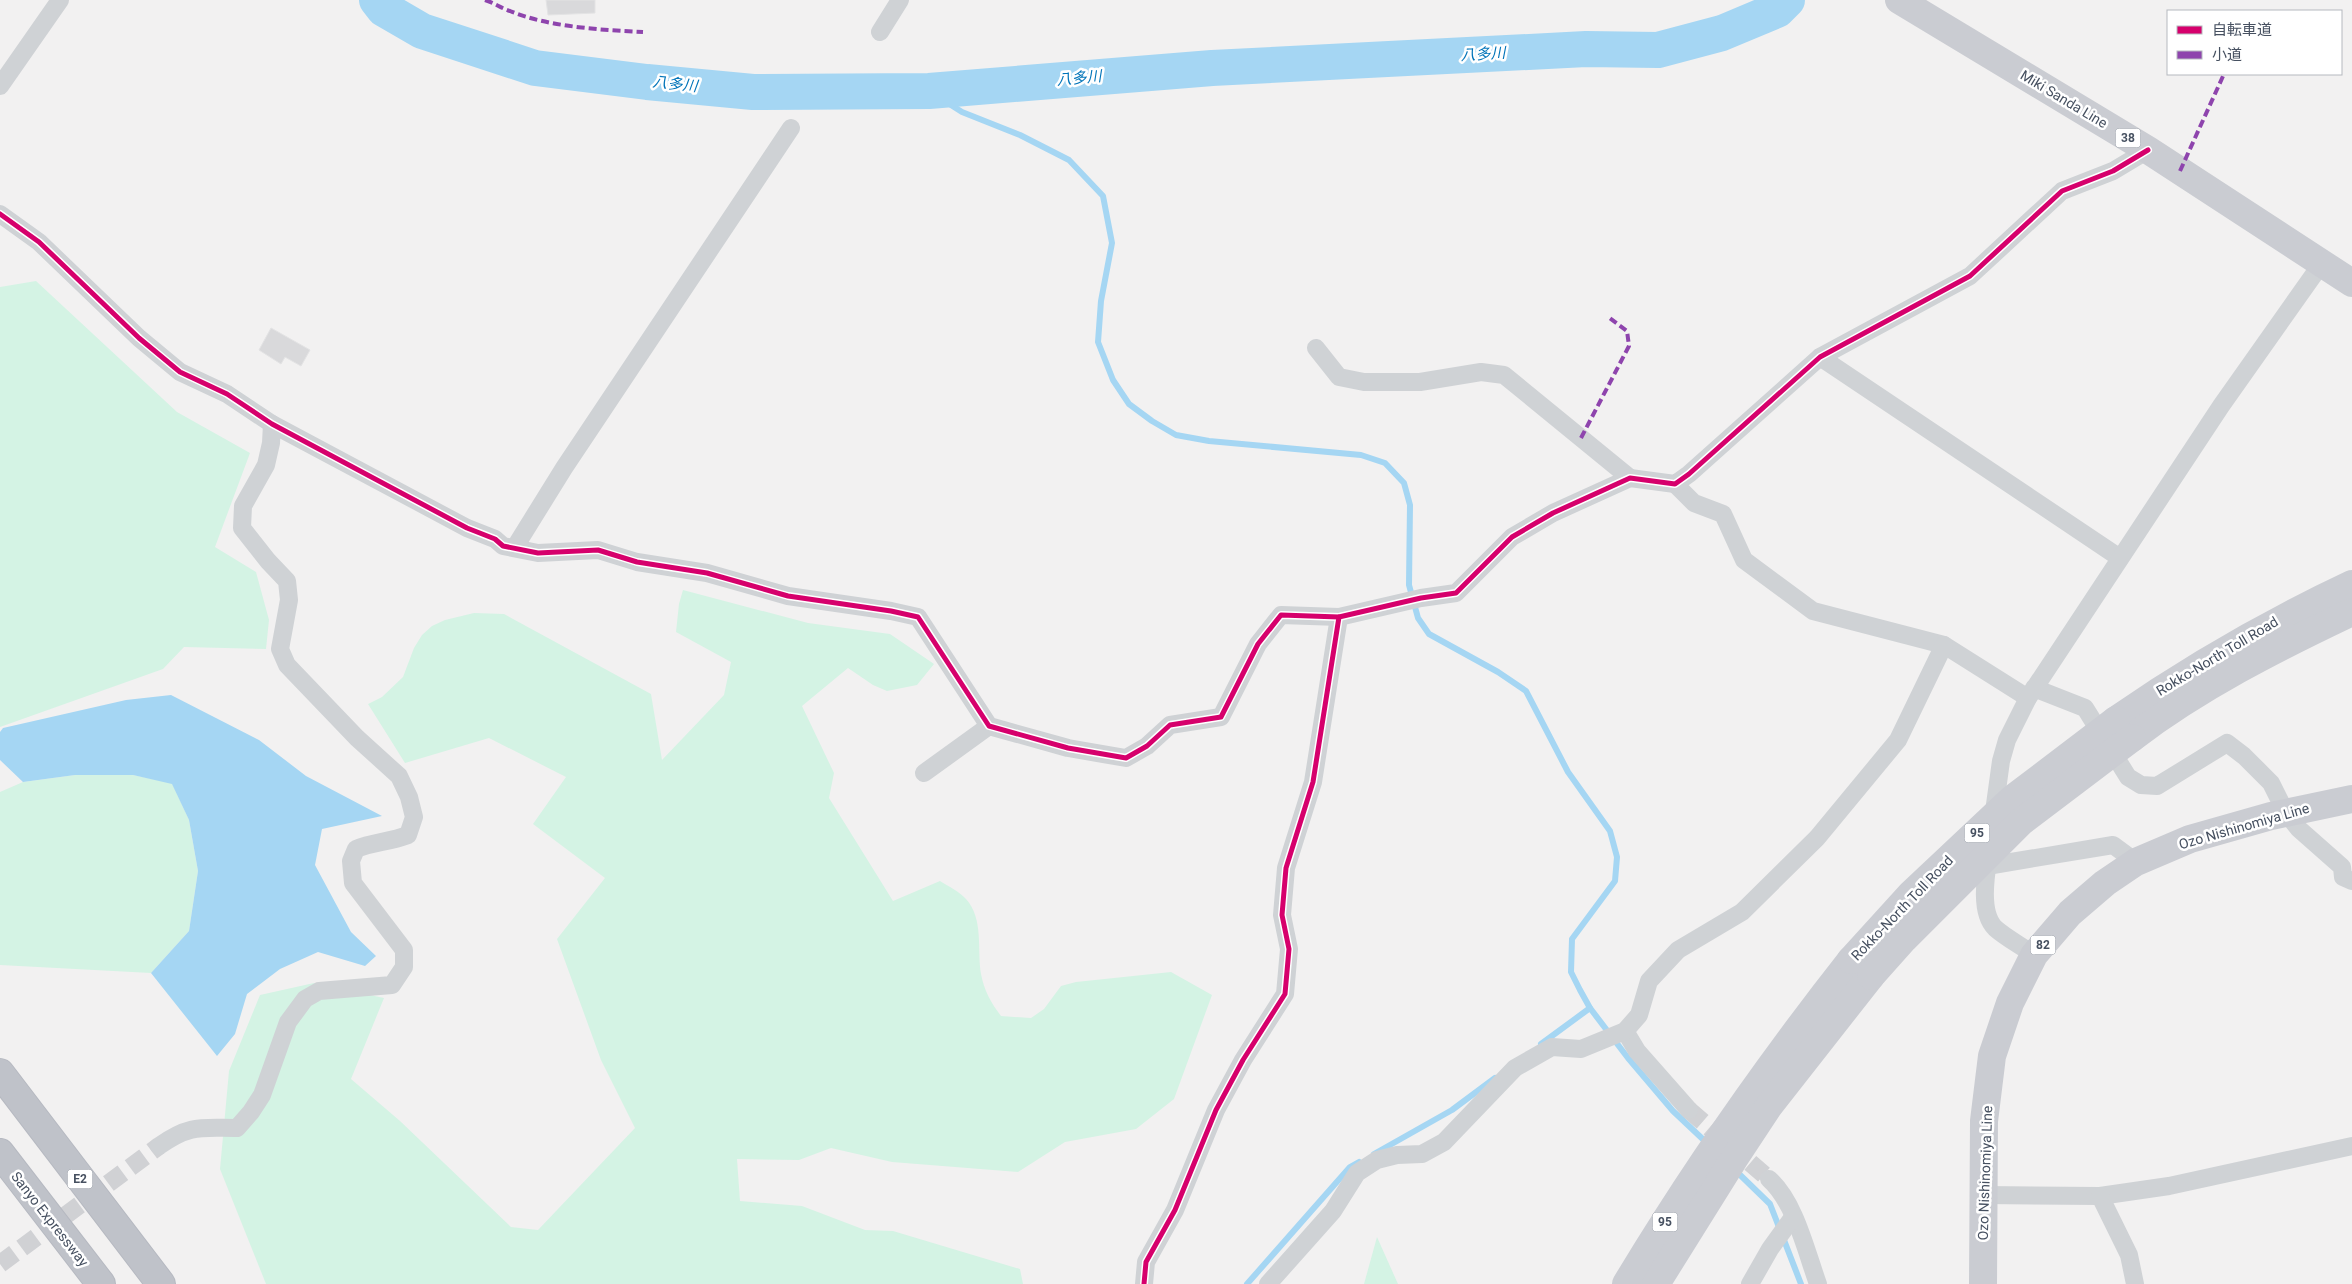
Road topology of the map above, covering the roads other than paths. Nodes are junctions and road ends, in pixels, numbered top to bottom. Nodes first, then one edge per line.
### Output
1 (60, 0) edge
2 (900, 0) edge
3 (1900, 0) edge
4 (880, 32) dead end
5 (0, 86) edge
6 (791, 128) dead end
7 (2148, 150) junction
8 (0, 214) edge
9 (2322, 263) junction
10 (2352, 283) edge
11 (1316, 348) dead end
12 (1820, 357) junction
13 (272, 424) junction
14 (1630, 478) junction
15 (1674, 484) junction
16 (515, 547) junction
17 (2120, 558) junction
18 (2352, 584) edge
19 (2352, 612) edge
20 (1339, 617) junction
21 (1944, 645) junction
22 (2031, 693) junction
23 (989, 726) junction
24 (2124, 729) junction
25 (924, 773) dead end
26 (2352, 799) edge
27 (2286, 813) junction
28 (2136, 862) junction
29 (1987, 866) junction
30 (2352, 881) edge
31 (2034, 955) junction
32 (1624, 1031) junction
33 (0, 1073) edge
34 (1689, 1110) tunnel mouth
35 (159, 1146) tunnel mouth
36 (2352, 1146) edge
37 (0, 1153) edge
38 (1720, 1158) junction
39 (1769, 1179) tunnel mouth
40 (1983, 1195) junction
41 (2100, 1196) junction
42 (1792, 1220) junction
43 (101, 1284) edge
44 (161, 1284) edge
45 (1144, 1284) edge
46 (1268, 1284) edge
47 (1626, 1284) edge
48 (1656, 1284) edge
49 (1750, 1284) edge
50 (1818, 1284) edge
51 (1983, 1284) edge
52 (2135, 1284) edge

1 - 5 street
2 - 4 street
3 - 7 main road, Miki Sanda Line / 38
6 - 16 street
7 - 9 main road, Miki Sanda Line / 38
7 - 12 street
8 - 13 street
9 - 10 main road, Miki Sanda Line / 38
9 - 17 street
11 - 14 street
12 - 15 street
12 - 17 street
13 - 16 street
13 - 35 street
14 - 15 street
14 - 20 street
15 - 21 street
16 - 23 street
17 - 22 street
18 - 24 main road, Rokko-North Toll Road / 95
19 - 24 main road, Rokko-North Toll Road / 95
20 - 23 street
20 - 45 street
21 - 22 street
21 - 32 street
22 - 27 street
22 - 29 street
23 - 25 street
24 - 38 main road, Rokko-North Toll Road / 95, bridge
26 - 27 main road, Ozo Nishinomiya Line / 82
27 - 28 main road, Ozo Nishinomiya Line / 82
27 - 30 street
28 - 29 street
28 - 31 main road, Ozo Nishinomiya Line / 82
29 - 31 street
31 - 40 main road, Ozo Nishinomiya Line / 82
32 - 34 street
32 - 46 street
33 - 44 highway, E2
36 - 41 street
37 - 43 highway, Sanyo Expressway
38 - 47 main road, Rokko-North Toll Road / 95
38 - 48 main road, Rokko-North Toll Road / 95
39 - 42 street
40 - 41 street
40 - 51 main road, Ozo Nishinomiya Line / 82
41 - 52 street
42 - 49 street
42 - 50 street

